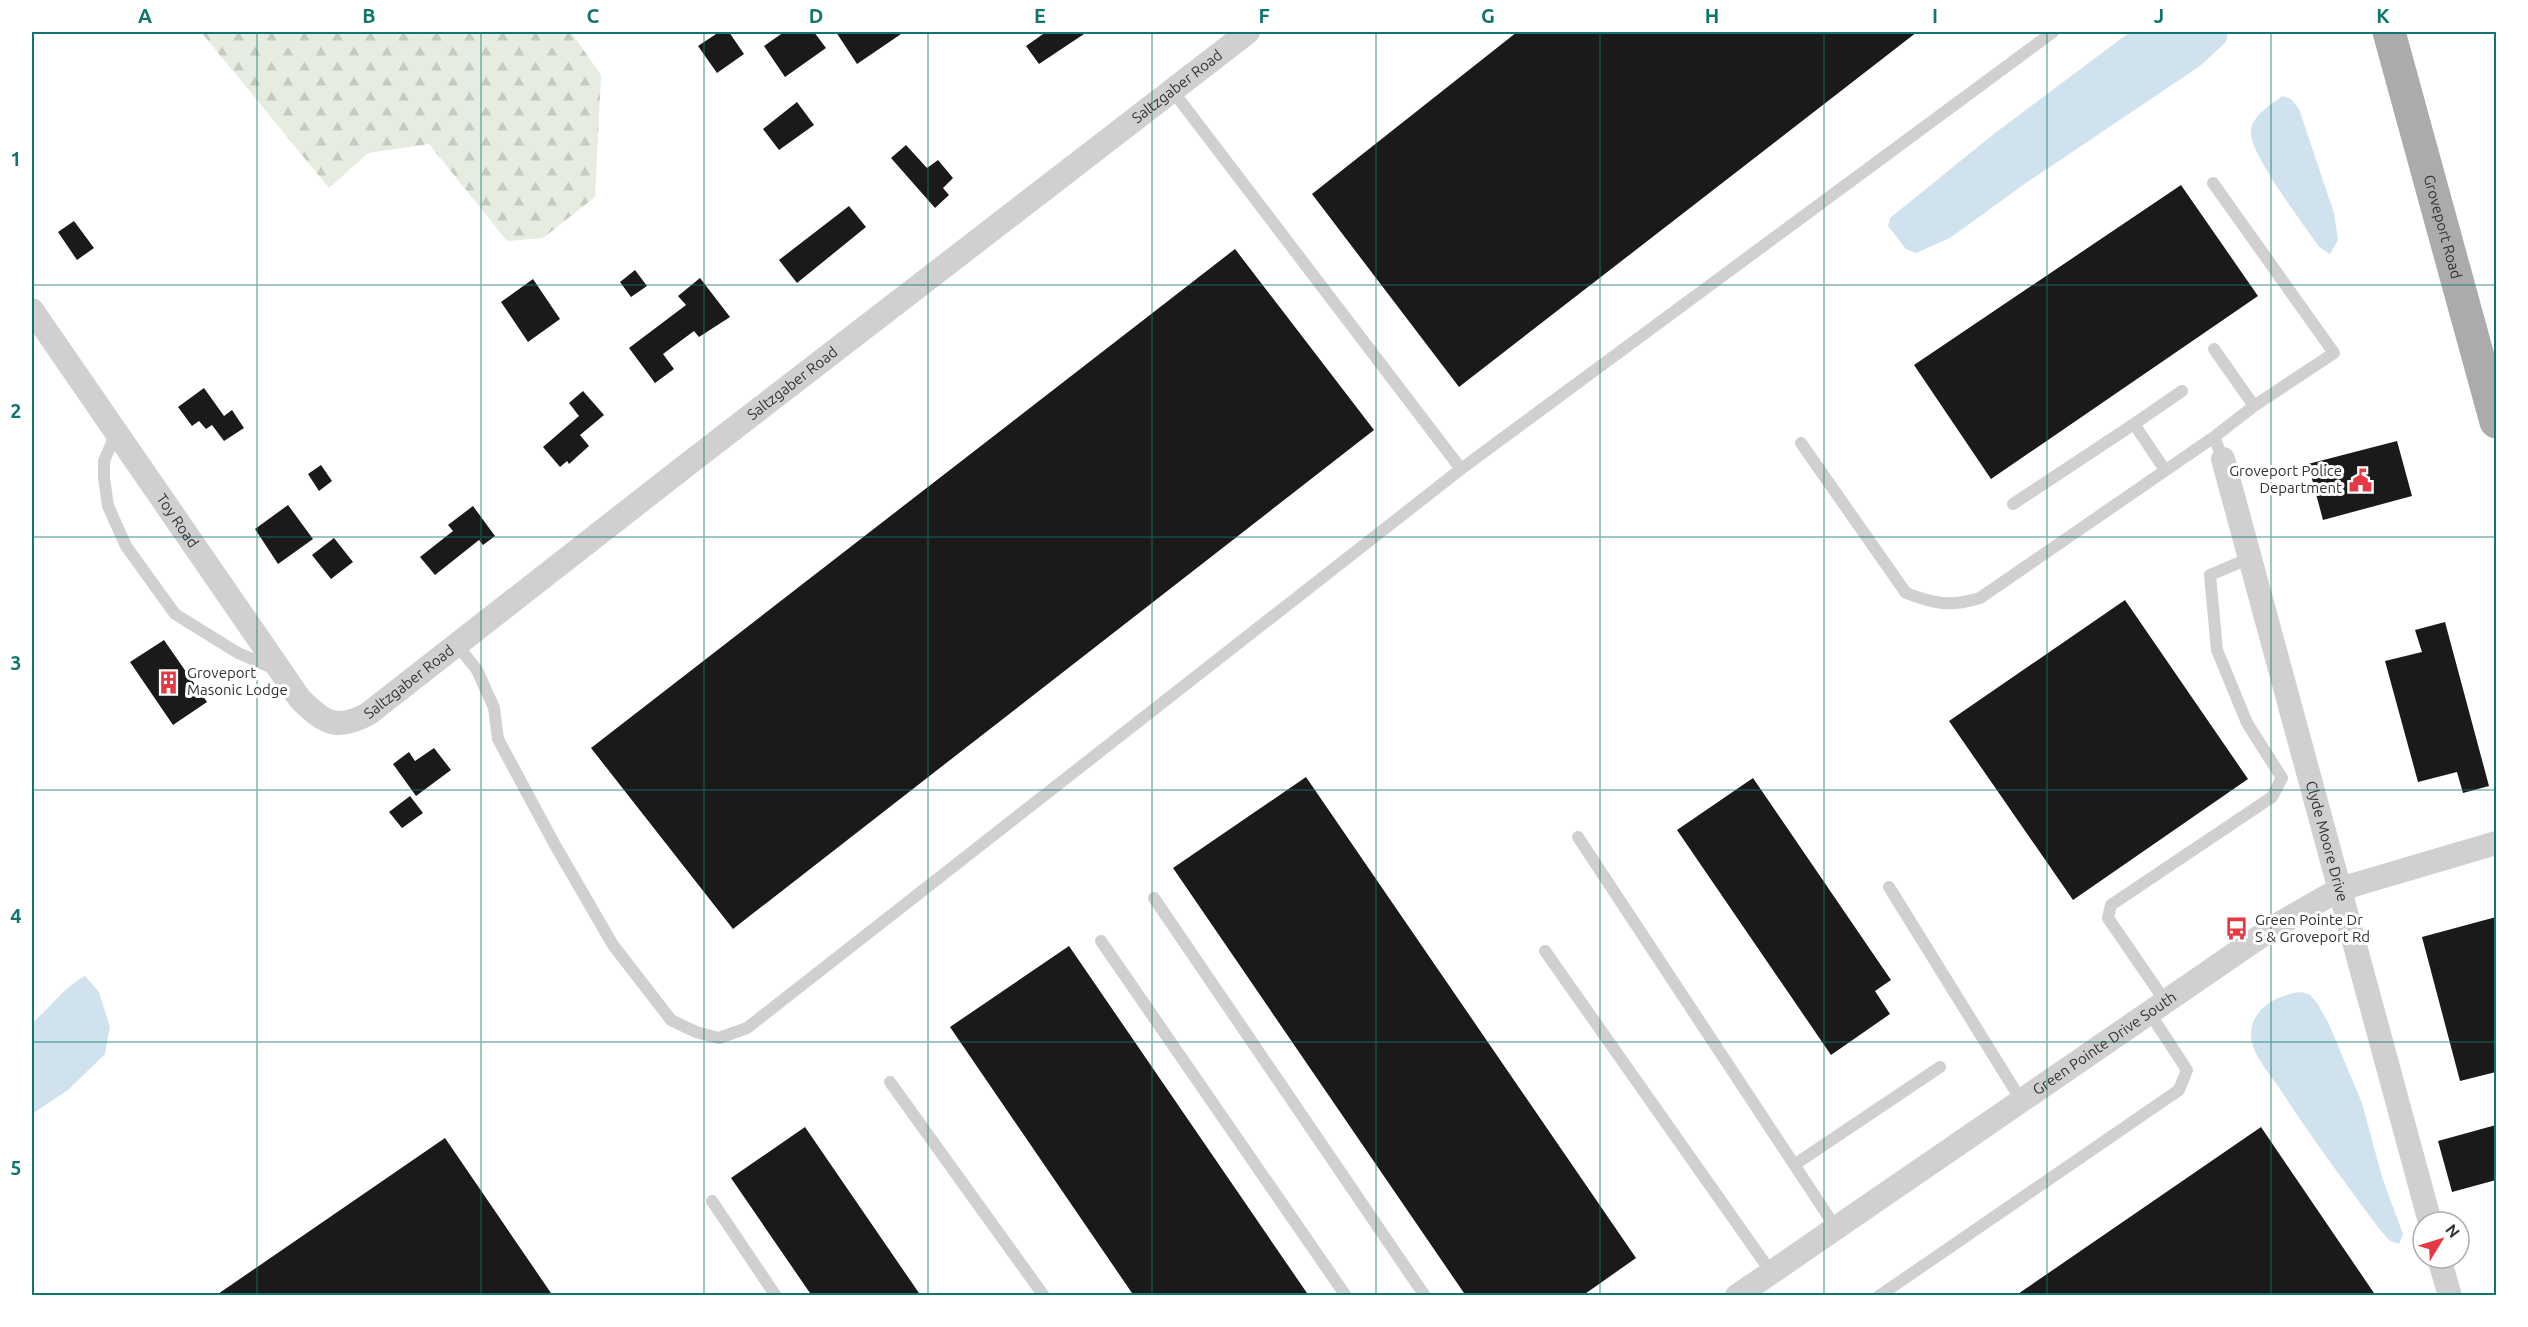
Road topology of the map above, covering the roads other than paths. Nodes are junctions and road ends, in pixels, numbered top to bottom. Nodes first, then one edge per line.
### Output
1 (1248, 32) edge
2 (2053, 32) edge
3 (2389, 32) edge
4 (1172, 90) junction
5 (2213, 183) dead end
6 (32, 310) edge
7 (2214, 349) dead end
8 (2182, 391) dead end
9 (2254, 406) junction
10 (2496, 422) edge
11 (2134, 424) junction
12 (116, 433) junction
13 (2214, 437) junction
14 (1801, 443) dead end
15 (2223, 459) joint
16 (1461, 469) junction
17 (2165, 470) junction
18 (2013, 504) dead end
19 (2250, 558) junction
20 (457, 645) junction
21 (279, 670) junction
22 (332, 724) joint
23 (2295, 774) junction
24 (1578, 837) dead end
25 (2496, 843) edge
26 (1889, 887) dead end
27 (2340, 889) junction
28 (1154, 898) dead end
29 (1101, 941) dead end
30 (1545, 951) dead end
31 (2157, 1007) junction
32 (1940, 1067) dead end
33 (890, 1082) dead end
34 (2022, 1100) junction
35 (1794, 1165) junction
36 (712, 1201) dead end
37 (2427, 1210) edge
38 (1836, 1228) junction
39 (2442, 1270) edge
40 (1771, 1272) junction
41 (776, 1296) edge
42 (1044, 1296) edge
43 (1346, 1296) edge
44 (1425, 1296) edge
45 (1737, 1296) edge
46 (1879, 1296) edge
47 (2450, 1296) edge

1 - 4 street, Saltzgaber Road
2 - 16 lane
3 - 10 main road, Groveport Road
4 - 16 lane
4 - 20 street, Saltzgaber Road
5 - 9 lane
6 - 12 street, Toy Road
7 - 9 lane
8 - 11 lane
9 - 13 lane
11 - 17 lane
11 - 18 lane
12 - 21 street, Toy Road
12 - 21 lane
13 - 15 lane
13 - 17 lane
14 - 17 lane
15 - 19 street, Clyde Moore Drive
16 - 20 lane
19 - 23 street, Clyde Moore Drive
19 - 23 lane
20 - 22 street, Saltzgaber Road
21 - 22 street, Toy Road
23 - 27 street, Clyde Moore Drive
23 - 31 lane
24 - 35 lane
25 - 27 street, Green Pointe Drive South
26 - 34 lane
27 - 31 street, Green Pointe Drive South
27 - 37 street, Clyde Moore Drive
28 - 44 lane
29 - 43 lane
30 - 40 lane
31 - 34 street, Green Pointe Drive South
31 - 46 lane
32 - 35 lane
33 - 42 lane
34 - 38 street, Green Pointe Drive South
35 - 38 lane
36 - 41 lane
38 - 40 street, Green Pointe Drive South
39 - 47 street
40 - 45 street, Green Pointe Drive South

